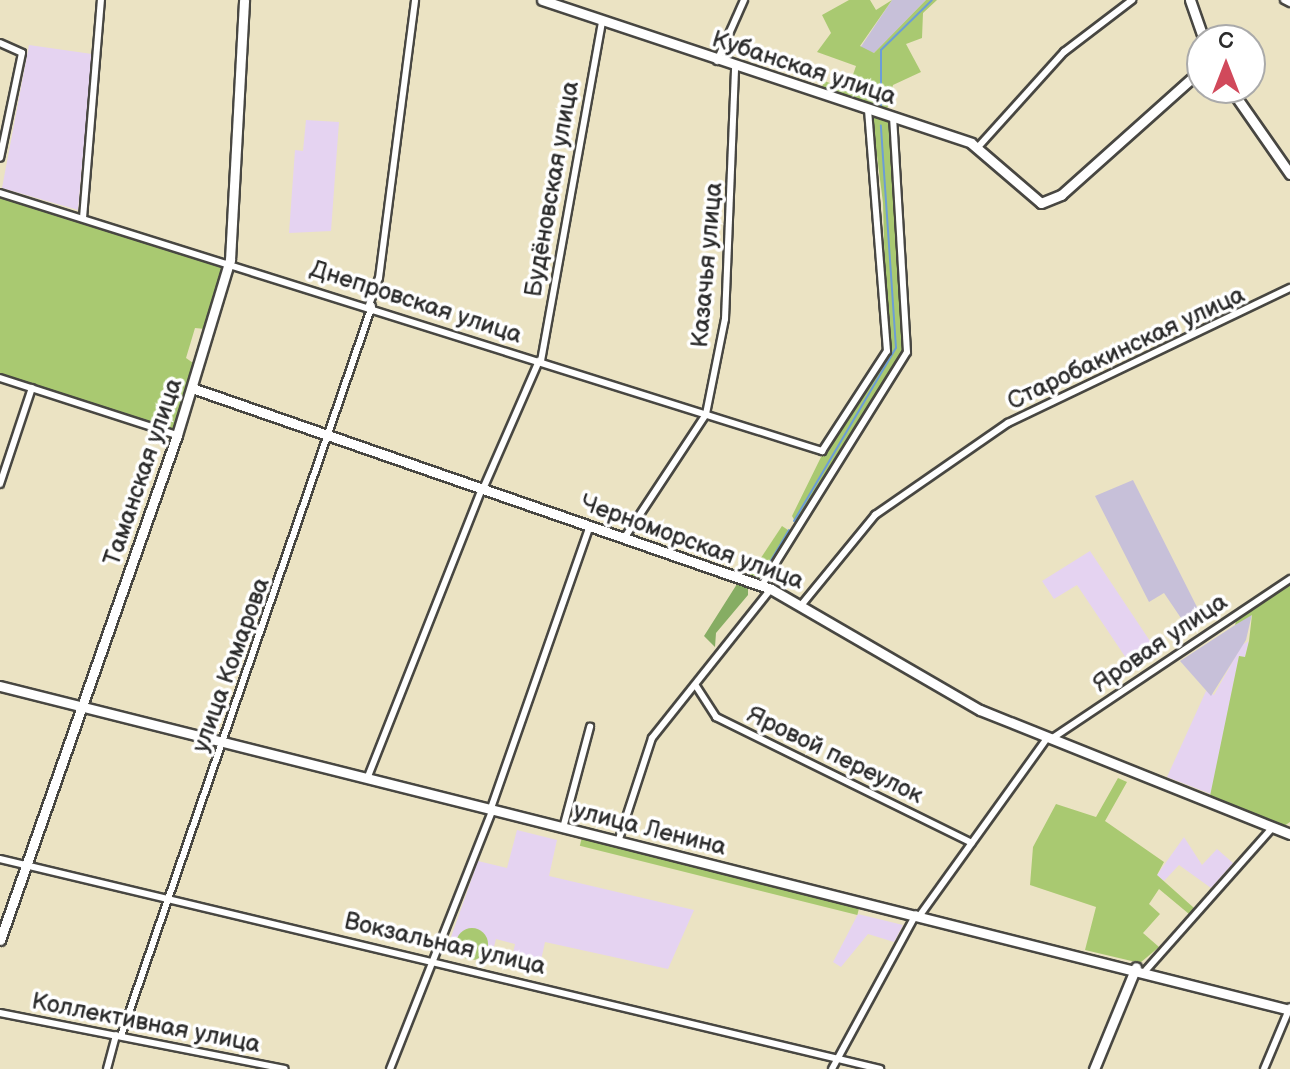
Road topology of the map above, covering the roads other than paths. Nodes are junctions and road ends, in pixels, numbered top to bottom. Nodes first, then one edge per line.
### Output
1 (101, 0) edge
2 (244, 0) edge
3 (415, 0) edge
4 (542, 0) edge
5 (744, 0) edge
6 (1132, 0) edge
7 (1190, 0) edge
8 (1284, 0) edge
9 (1290, 3) edge
10 (602, 23) junction
11 (1198, 24) edge
12 (0, 43) edge
13 (717, 61) junction
14 (735, 67) junction
15 (1186, 83) edge
16 (1241, 104) edge
17 (868, 111) junction
18 (893, 119) junction
19 (979, 146) junction
20 (0, 158) edge
21 (1290, 174) edge
22 (0, 193) edge
23 (83, 218) junction
24 (230, 260) junction
25 (1290, 288) edge
26 (370, 306) junction
27 (540, 361) junction
28 (0, 378) edge
29 (32, 388) junction
30 (192, 388) junction
31 (706, 414) junction
32 (177, 435) junction
33 (330, 435) junction
34 (0, 484) edge
35 (482, 489) junction
36 (590, 525) junction
37 (625, 537) junction
38 (1290, 579) edge
39 (767, 587) junction
40 (803, 603) junction
41 (0, 686) edge
42 (696, 686) junction
43 (83, 709) junction
44 (590, 727) dead end
45 (1049, 738) junction
46 (222, 743) junction
47 (367, 780) junction
48 (491, 811) junction
49 (563, 828) junction
50 (1272, 828) junction
51 (1290, 834) edge
52 (618, 842) junction
53 (972, 843) junction
54 (0, 859) edge
55 (26, 866) junction
56 (166, 899) junction
57 (918, 914) junction
58 (0, 940) edge
59 (437, 960) junction
60 (1141, 969) junction
61 (1290, 1009) edge
62 (0, 1013) edge
63 (118, 1035) junction
64 (837, 1055) junction
65 (107, 1069) edge
66 (285, 1069) edge
67 (390, 1069) edge
68 (832, 1069) edge
69 (880, 1069) edge
70 (1094, 1069) edge
71 (1264, 1069) edge

1 - 23 street
2 - 24 street, Таманская улица
3 - 26 street, улица Комарова
4 - 10 street, Кубанская улица
5 - 13 street
6 - 19 street
7 - 11 street
8 - 9 street
10 - 13 street, Кубанская улица
10 - 27 street, Будёновская улица
12 - 20 street
13 - 14 street, Кубанская улица
14 - 17 street, Кубанская улица
14 - 31 street, Казачья улица
15 - 19 street, Кубанская улица
16 - 21 street
17 - 18 street, Кубанская улица
17 - 31 street, Днепровская улица
18 - 19 street, Кубанская улица
18 - 39 street
22 - 23 street, Днепровская улица
23 - 24 street, Днепровская улица
24 - 26 street, Днепровская улица
24 - 30 street, Таманская улица
25 - 40 street, Старобакинская улица
26 - 27 street, Днепровская улица
26 - 33 street, улица Комарова
27 - 31 street, Днепровская улица
27 - 35 street, Будёновская улица
28 - 29 street
29 - 32 street
29 - 34 street
30 - 32 street, Таманская улица
30 - 33 street, Черноморская улица
31 - 37 street, Казачья улица
32 - 43 street, Таманская улица
33 - 35 street, Черноморская улица
33 - 46 street, улица Комарова
35 - 36 street, Черноморская улица
35 - 47 street, Будёновская улица
36 - 37 street, Черноморская улица
36 - 48 street
37 - 39 street, Черноморская улица
38 - 45 street, Яровая улица
39 - 40 street, Черноморская улица
39 - 42 street
40 - 45 street, Черноморская улица
41 - 43 street, улица Ленина
42 - 52 street
42 - 53 street, Яровой переулок
43 - 46 street, улица Ленина
43 - 55 street, Таманская улица
44 - 49 street
45 - 50 street, Черноморская улица
45 - 53 street, Яровая улица
46 - 47 street, улица Ленина
46 - 56 street, улица Комарова
47 - 48 street, улица Ленина
48 - 49 street, улица Ленина
48 - 59 street
49 - 52 street, улица Ленина
50 - 51 street, Черноморская улица
50 - 60 street
52 - 57 street, улица Ленина
53 - 57 street, Яровая улица
54 - 55 street, Вокзальная улица
55 - 56 street, Вокзальная улица
55 - 58 street, Таманская улица
56 - 59 street, Вокзальная улица
56 - 63 street, улица Комарова
57 - 60 street, улица Ленина
57 - 64 street, Яровая улица
59 - 64 street, Вокзальная улица
59 - 67 street
60 - 61 street, улица Ленина
60 - 70 street
61 - 71 street
62 - 63 street, Коллективная улица
63 - 65 street, улица Комарова
63 - 66 street, Коллективная улица
64 - 68 street, Яровая улица
64 - 69 street, Вокзальная улица

